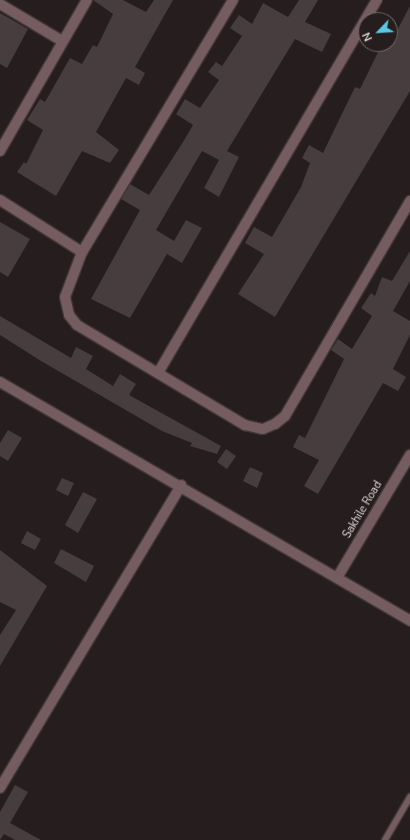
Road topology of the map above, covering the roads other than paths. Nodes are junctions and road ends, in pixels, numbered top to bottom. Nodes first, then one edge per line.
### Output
1 (87, 0) edge
2 (233, 0) edge
3 (377, 0) edge
4 (0, 4) edge
5 (62, 41) junction
6 (0, 151) edge
7 (0, 200) edge
8 (410, 201) edge
9 (82, 252) junction
10 (158, 372) junction
11 (0, 382) edge
12 (410, 454) edge
13 (181, 485) junction
14 (337, 578) junction
15 (410, 621) edge
16 (0, 788) edge
17 (410, 797) edge
18 (385, 840) edge

1 - 5 street
2 - 9 street
3 - 10 street
4 - 5 street
5 - 6 street
7 - 9 street
8 - 10 street
9 - 10 street
11 - 13 street
12 - 14 street, Sakhile Road
13 - 14 street
13 - 16 street
14 - 15 street
17 - 18 lane

